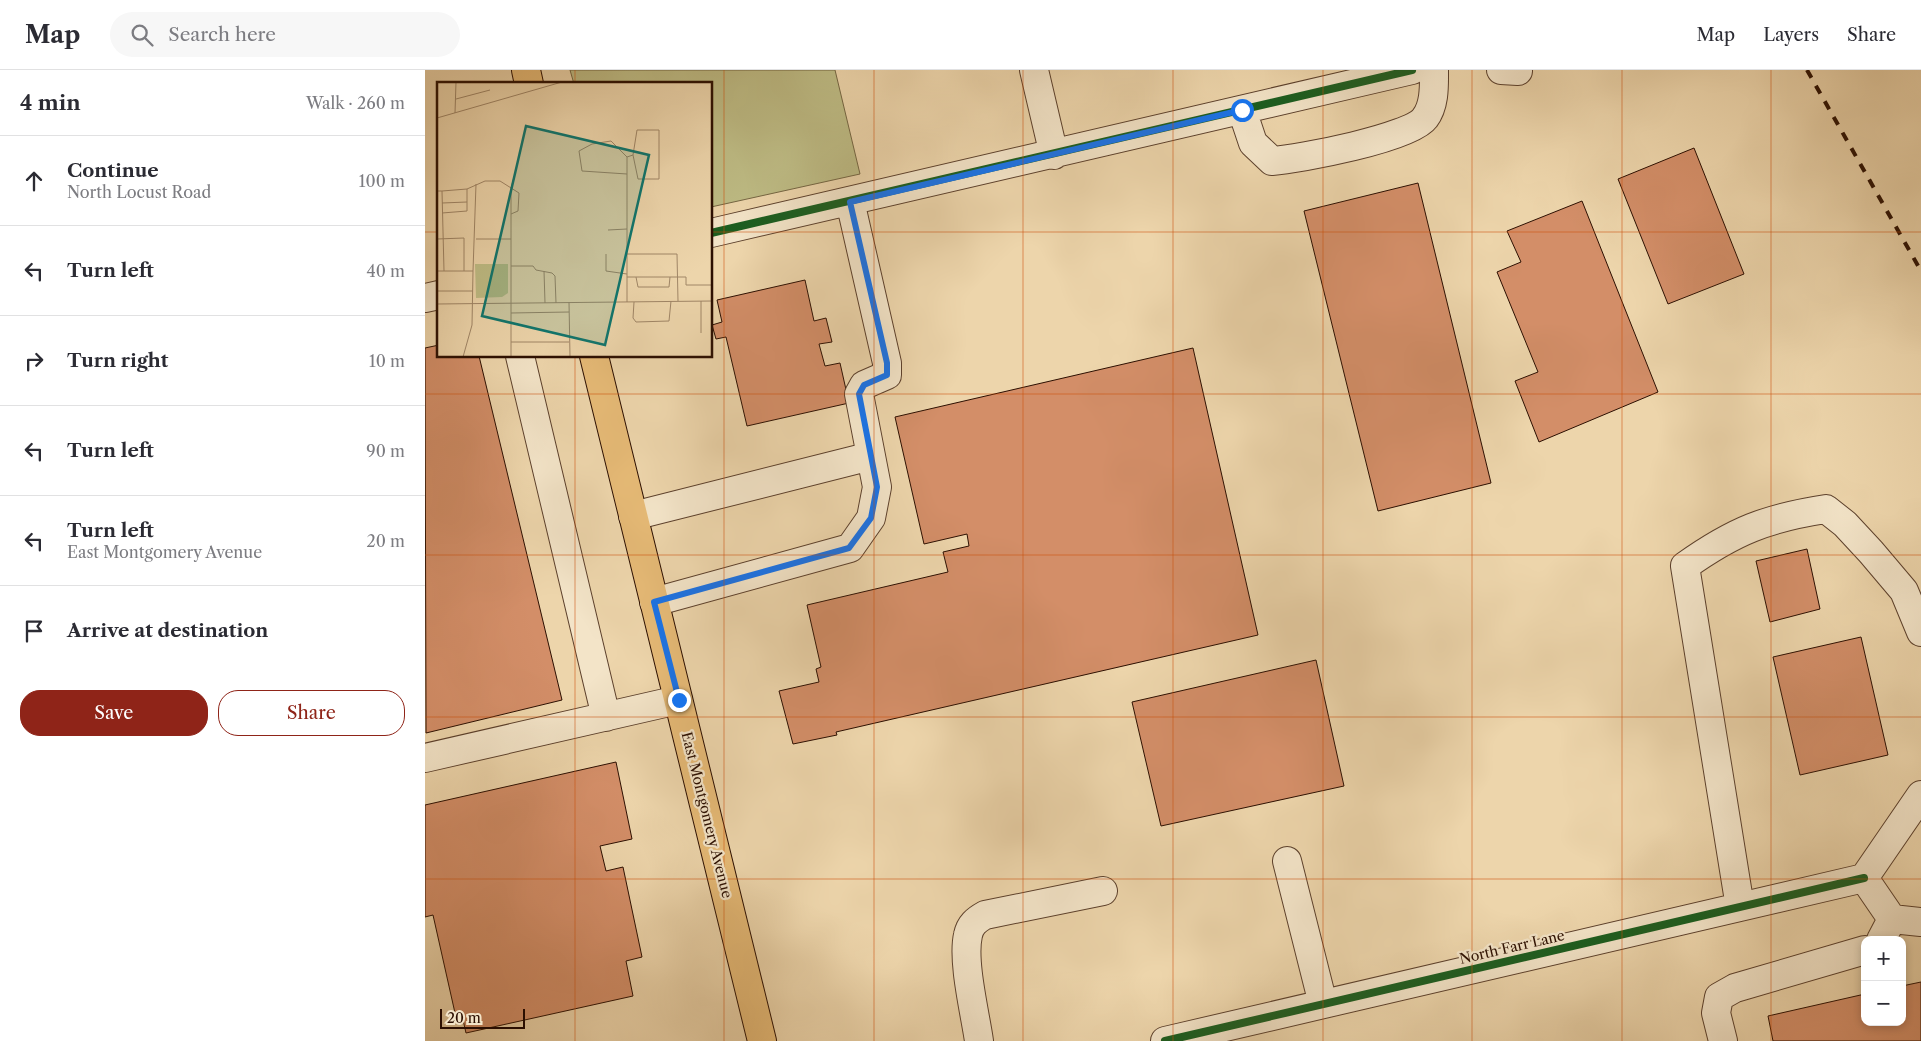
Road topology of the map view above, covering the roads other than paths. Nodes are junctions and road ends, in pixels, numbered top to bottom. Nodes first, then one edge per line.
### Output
1 (1034, 70) edge
2 (1412, 70) edge
3 (1434, 70) edge
4 (1242, 110) junction
5 (1054, 155) junction
6 (850, 202) junction
7 (713, 233) edge
8 (520, 358) edge
9 (594, 358) edge
10 (871, 456) junction
11 (633, 516) junction
12 (654, 602) junction
13 (1921, 632) edge
14 (679, 700) junction
15 (606, 717) junction
16 (425, 758) edge
17 (1921, 795) edge
18 (1287, 861) dead end
19 (1864, 878) junction
20 (1103, 891) dead end
21 (1740, 907) junction
22 (1921, 922) edge
23 (1887, 929) edge
24 (1861, 951) edge
25 (1323, 1004) junction
26 (762, 1041) edge
27 (979, 1041) edge
28 (1165, 1041) edge
29 (1723, 1041) edge

1 - 5 street
2 - 4 street
3 - 4 street
4 - 5 street
5 - 6 street
6 - 7 street
6 - 10 street
8 - 15 street
9 - 11 main road, East Montgomery Avenue
10 - 11 street
10 - 12 street
11 - 12 main road, East Montgomery Avenue
12 - 14 main road, East Montgomery Avenue
13 - 21 street
14 - 15 street
14 - 26 main road, East Montgomery Avenue
15 - 16 street
17 - 19 street
18 - 25 street
19 - 21 street, North Farr Lane
19 - 23 street
20 - 27 street
21 - 25 street, North Farr Lane
22 - 23 street
24 - 29 street
25 - 28 street, North Farr Lane

